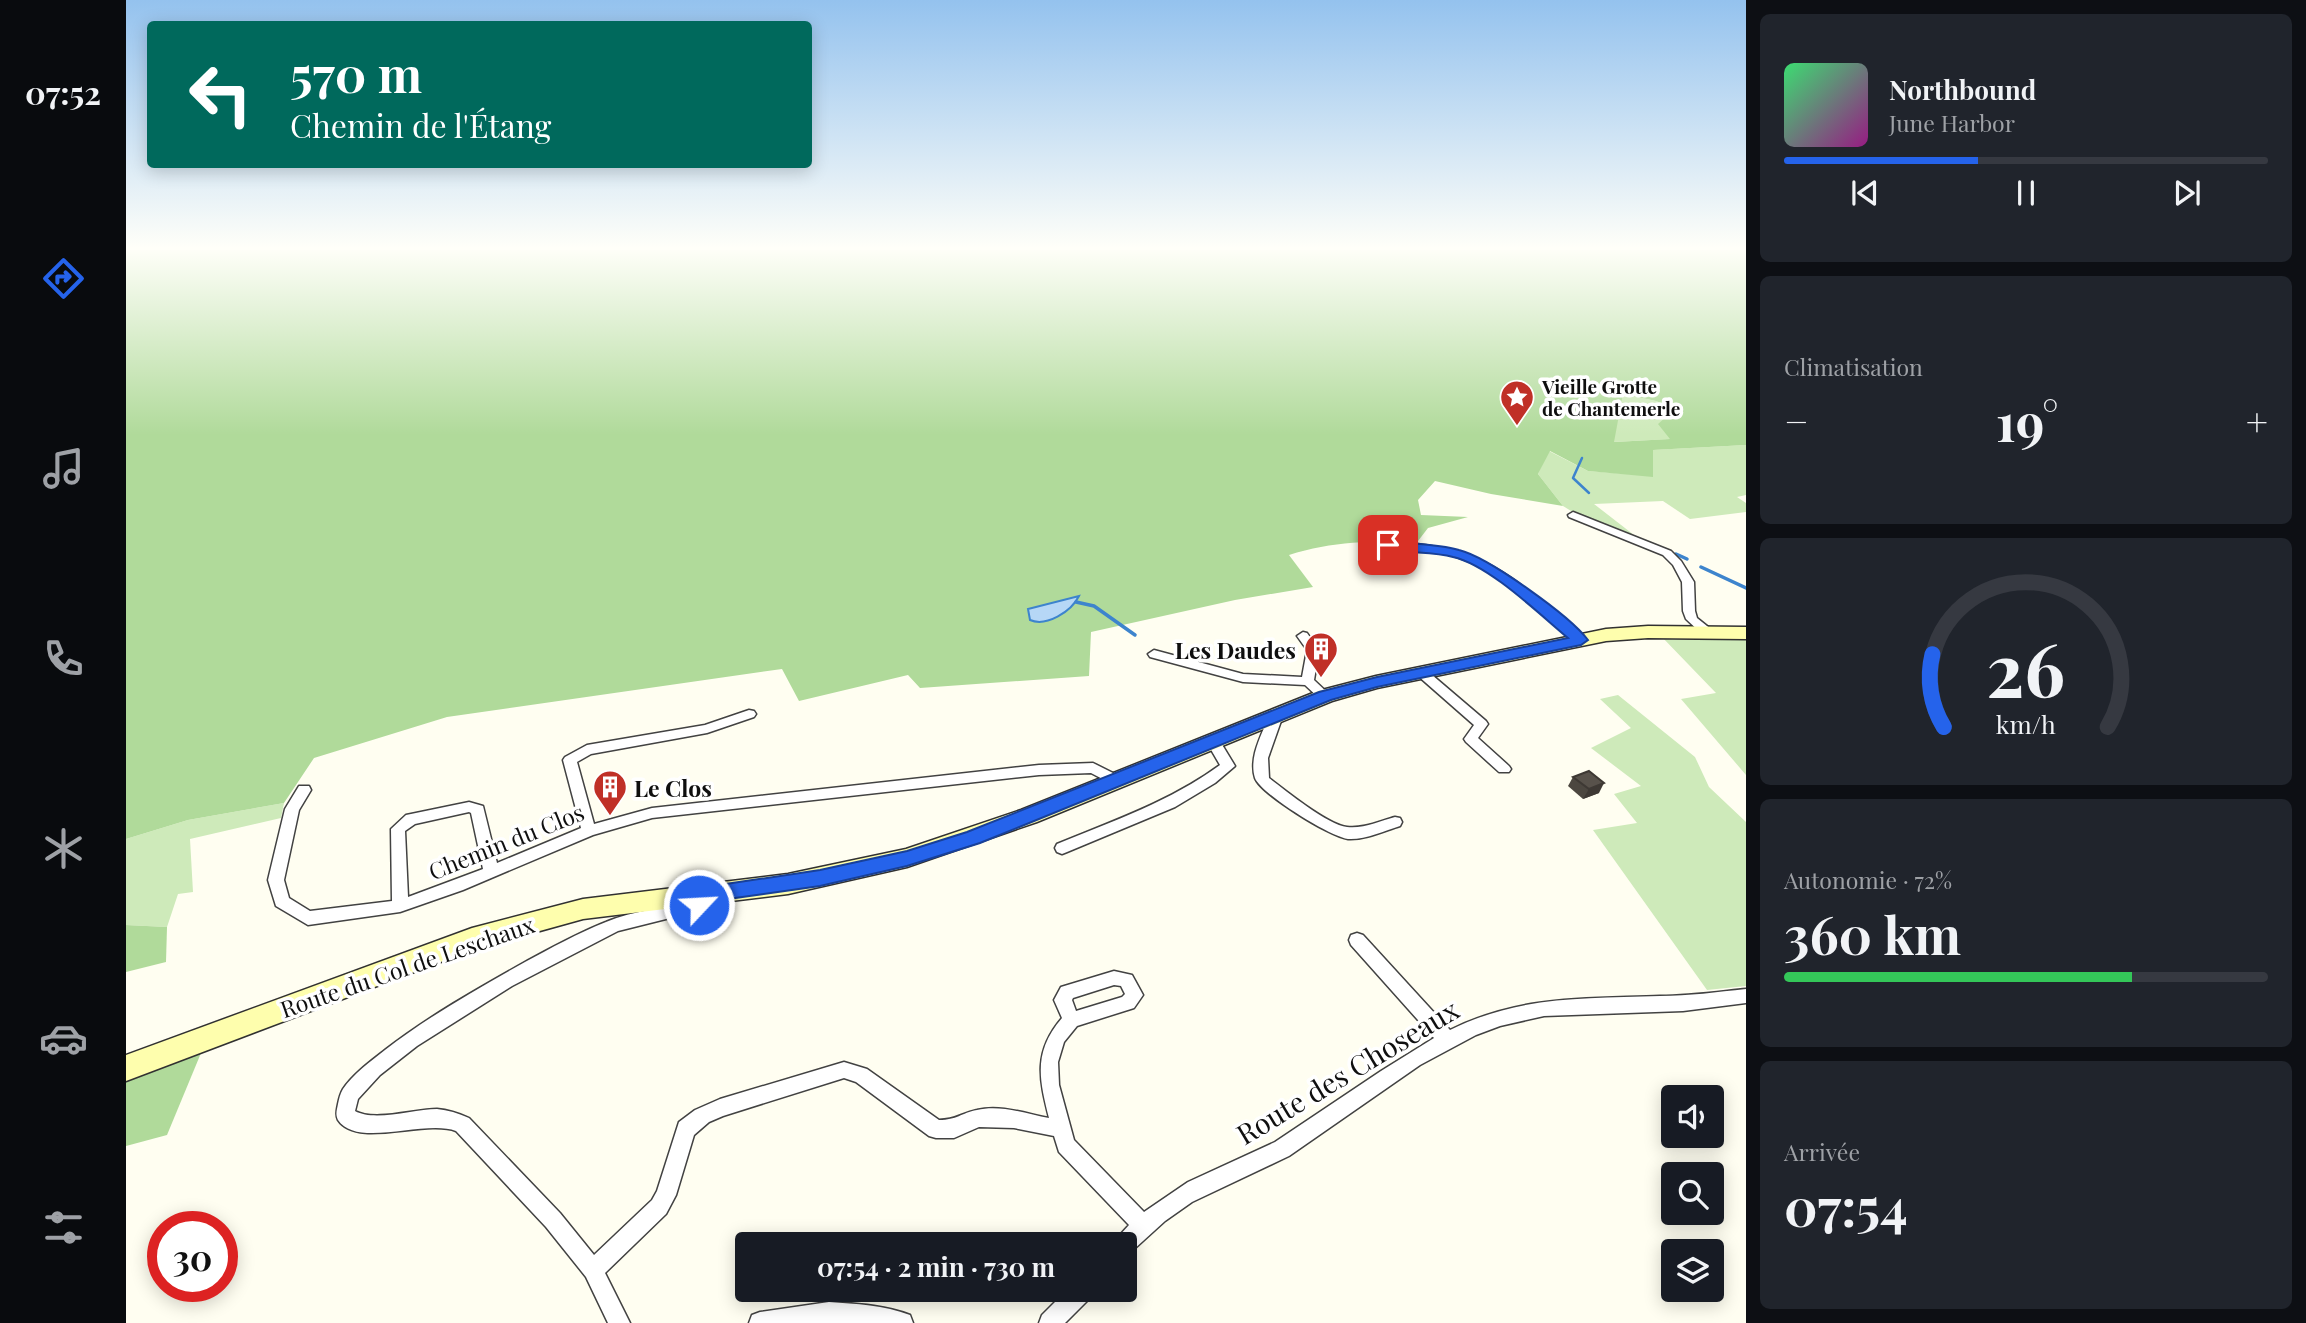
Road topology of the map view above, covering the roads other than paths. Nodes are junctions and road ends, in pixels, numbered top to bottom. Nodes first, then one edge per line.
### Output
1 (1573, 515) dead end
2 (1388, 545) dead end
3 (1708, 633) junction
4 (1746, 633) edge
5 (1303, 636) dead end
6 (1581, 640) junction
7 (1154, 654) dead end
8 (1421, 672) junction
9 (1316, 688) junction
10 (748, 713) dead end
11 (1272, 716) junction
12 (1213, 741) junction
13 (1504, 769) dead end
14 (1116, 781) junction
15 (304, 790) dead end
16 (1395, 822) dead end
17 (589, 831) junction
18 (1062, 848) dead end
19 (491, 871) junction
20 (714, 893) junction
21 (400, 906) junction
22 (1357, 940) dead end
23 (1746, 996) edge
24 (1071, 1020) dead end
25 (1448, 1041) junction
26 (126, 1068) edge
27 (1060, 1127) junction
28 (1143, 1225) junction
29 (1136, 1232) edge
30 (593, 1270) junction
31 (1071, 1302) edge
32 (619, 1323) edge
33 (760, 1323) edge
34 (901, 1323) edge
35 (1051, 1323) edge

1 - 3 street
2 - 6 street
3 - 4 main road, Route du Col de Leschaux
3 - 6 main road, Route du Col de Leschaux
5 - 9 street
6 - 8 main road, Route du Col de Leschaux
7 - 9 street
8 - 9 main road, Route du Col de Leschaux
8 - 13 street
9 - 11 main road, Route du Col de Leschaux
10 - 17 street
11 - 12 main road, Route du Col de Leschaux
11 - 16 street
12 - 14 main road, Route du Col de Leschaux
12 - 18 street
14 - 17 street, Chemin du Clos
14 - 20 main road, Route du Col de Leschaux
15 - 21 street, Chemin du Clos
17 - 19 street, Chemin du Clos
19 - 21 street, Chemin du Clos
19 - 21 street
20 - 26 main road, Route du Col de Leschaux
20 - 30 street
22 - 25 street
23 - 25 street, Route des Choseaux
24 - 27 street
25 - 28 street, Route des Choseaux
27 - 28 street
27 - 30 street
28 - 29 street, Route des Choseaux
30 - 32 street
31 - 35 street
33 - 34 street

